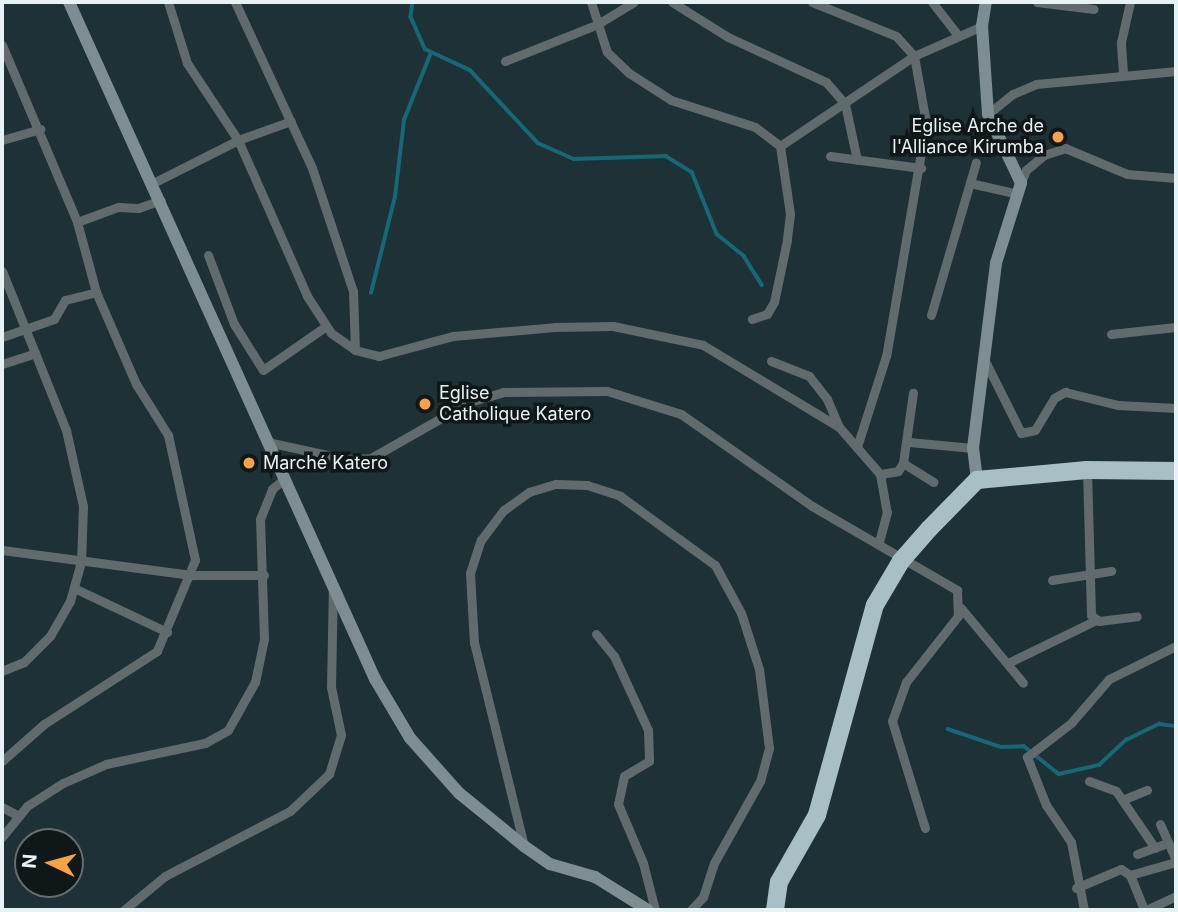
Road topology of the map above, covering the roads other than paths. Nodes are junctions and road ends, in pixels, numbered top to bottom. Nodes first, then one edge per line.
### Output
1 (69, 2) edge
2 (168, 2) edge
3 (235, 2) edge
4 (591, 2) edge
5 (634, 2) edge
6 (672, 2) edge
7 (812, 2) edge
8 (932, 2) edge
9 (986, 2) edge
10 (1037, 2) edge
11 (1130, 2) edge
12 (1094, 9) dead end
13 (596, 25) junction
14 (982, 26) junction
15 (956, 33) junction
16 (2, 46) edge
17 (914, 56) junction
18 (505, 61) dead end
19 (1176, 71) edge
20 (1124, 73) junction
21 (845, 104) junction
22 (988, 114) junction
23 (291, 121) junction
24 (40, 129) junction
25 (2, 140) edge
26 (238, 140) junction
27 (780, 146) junction
28 (830, 156) dead end
29 (857, 160) junction
30 (976, 162) dead end
31 (921, 169) junction
32 (1176, 178) edge
33 (153, 183) junction
34 (970, 183) junction
35 (1019, 188) junction
36 (161, 200) junction
37 (77, 222) junction
38 (208, 255) dead end
39 (2, 271) edge
40 (96, 292) junction
41 (931, 316) dead end
42 (752, 319) dead end
43 (234, 324) junction
44 (326, 326) junction
45 (1176, 327) edge
46 (25, 330) junction
47 (220, 330) junction
48 (1111, 334) dead end
49 (2, 337) edge
50 (355, 350) junction
51 (35, 353) junction
52 (984, 359) junction
53 (771, 361) dead end
54 (2, 364) edge
55 (913, 393) dead end
56 (1176, 408) edge
57 (839, 427) junction
58 (909, 442) junction
59 (272, 443) junction
60 (857, 447) junction
61 (973, 448) junction
62 (904, 463) junction
63 (1087, 470) junction
64 (1176, 471) edge
65 (880, 474) junction
66 (285, 478) junction
67 (977, 480) junction
68 (934, 482) dead end
69 (880, 542) junction
70 (2, 550) edge
71 (901, 561) junction
72 (81, 562) junction
73 (1111, 571) dead end
74 (1087, 574) junction
75 (193, 575) junction
76 (264, 575) junction
77 (1052, 580) dead end
78 (333, 585) junction
79 (74, 588) junction
80 (961, 608) junction
81 (1137, 616) dead end
82 (1094, 621) junction
83 (167, 632) junction
84 (596, 634) dead end
85 (1176, 646) edge
86 (1010, 662) junction
87 (2, 671) edge
88 (1023, 683) dead end
89 (2, 761) edge
90 (1089, 781) dead end
91 (1147, 790) dead end
92 (1122, 800) junction
93 (2, 807) edge
94 (19, 816) junction
95 (1160, 824) dead end
96 (925, 828) dead end
97 (2, 837) edge
98 (1168, 843) junction
99 (524, 846) junction
100 (1155, 848) junction
101 (1137, 854) dead end
102 (1176, 861) edge
103 (1130, 875) junction
104 (1076, 888) junction
105 (1176, 896) edge
106 (124, 910) edge
107 (648, 910) edge
108 (654, 910) edge
109 (691, 910) edge
110 (775, 910) edge
111 (1084, 910) edge
112 (1145, 910) edge

1 - 33 street
2 - 26 street
3 - 23 street
4 - 13 street
5 - 13 street
6 - 21 street
7 - 17 street
8 - 15 street
9 - 14 street
10 - 12 street
11 - 20 street
13 - 18 street
13 - 27 street
14 - 15 street
14 - 22 street
15 - 17 street
16 - 24 street
17 - 21 street
17 - 31 street
19 - 20 street
20 - 22 street
21 - 27 street
21 - 29 street
22 - 35 street
23 - 26 street
23 - 50 street
24 - 25 street
24 - 37 street
26 - 33 street
26 - 44 street
27 - 42 street
28 - 29 street
29 - 31 street
30 - 34 street
31 - 60 street
32 - 35 street
33 - 36 street
34 - 35 street
34 - 41 street
35 - 52 street
36 - 37 street
36 - 47 street
37 - 40 street
38 - 43 street
39 - 46 street
40 - 46 street
40 - 75 street
43 - 44 street
43 - 47 street
44 - 50 street
45 - 48 street
46 - 49 street
46 - 51 street
47 - 59 street
50 - 57 street
51 - 54 street
51 - 72 street
52 - 56 street
52 - 61 street
53 - 57 street
55 - 58 street
57 - 60 street
58 - 61 street
58 - 62 street
59 - 66 street
59 - 69 street
60 - 65 street
61 - 67 street
62 - 65 street
62 - 68 street
63 - 64 highway
63 - 67 highway
63 - 74 street
65 - 69 street
66 - 76 street
66 - 78 street
67 - 71 highway
69 - 71 street
70 - 72 street
71 - 80 street
71 - 110 highway
72 - 75 street
72 - 79 street
73 - 74 street
74 - 77 street
74 - 82 street
75 - 76 street
75 - 83 street
76 - 94 street
78 - 99 street
78 - 106 street
79 - 83 street
79 - 87 street
80 - 86 street
80 - 96 street
81 - 82 street
82 - 86 street
83 - 89 street
84 - 108 street
85 - 104 street
86 - 88 street
90 - 92 street
91 - 92 street
92 - 100 street
93 - 94 street
94 - 97 street
95 - 98 street
98 - 100 street
98 - 102 street
99 - 107 street
99 - 109 street
100 - 101 street
102 - 103 street
103 - 104 street
103 - 112 street
104 - 111 street
105 - 112 street

